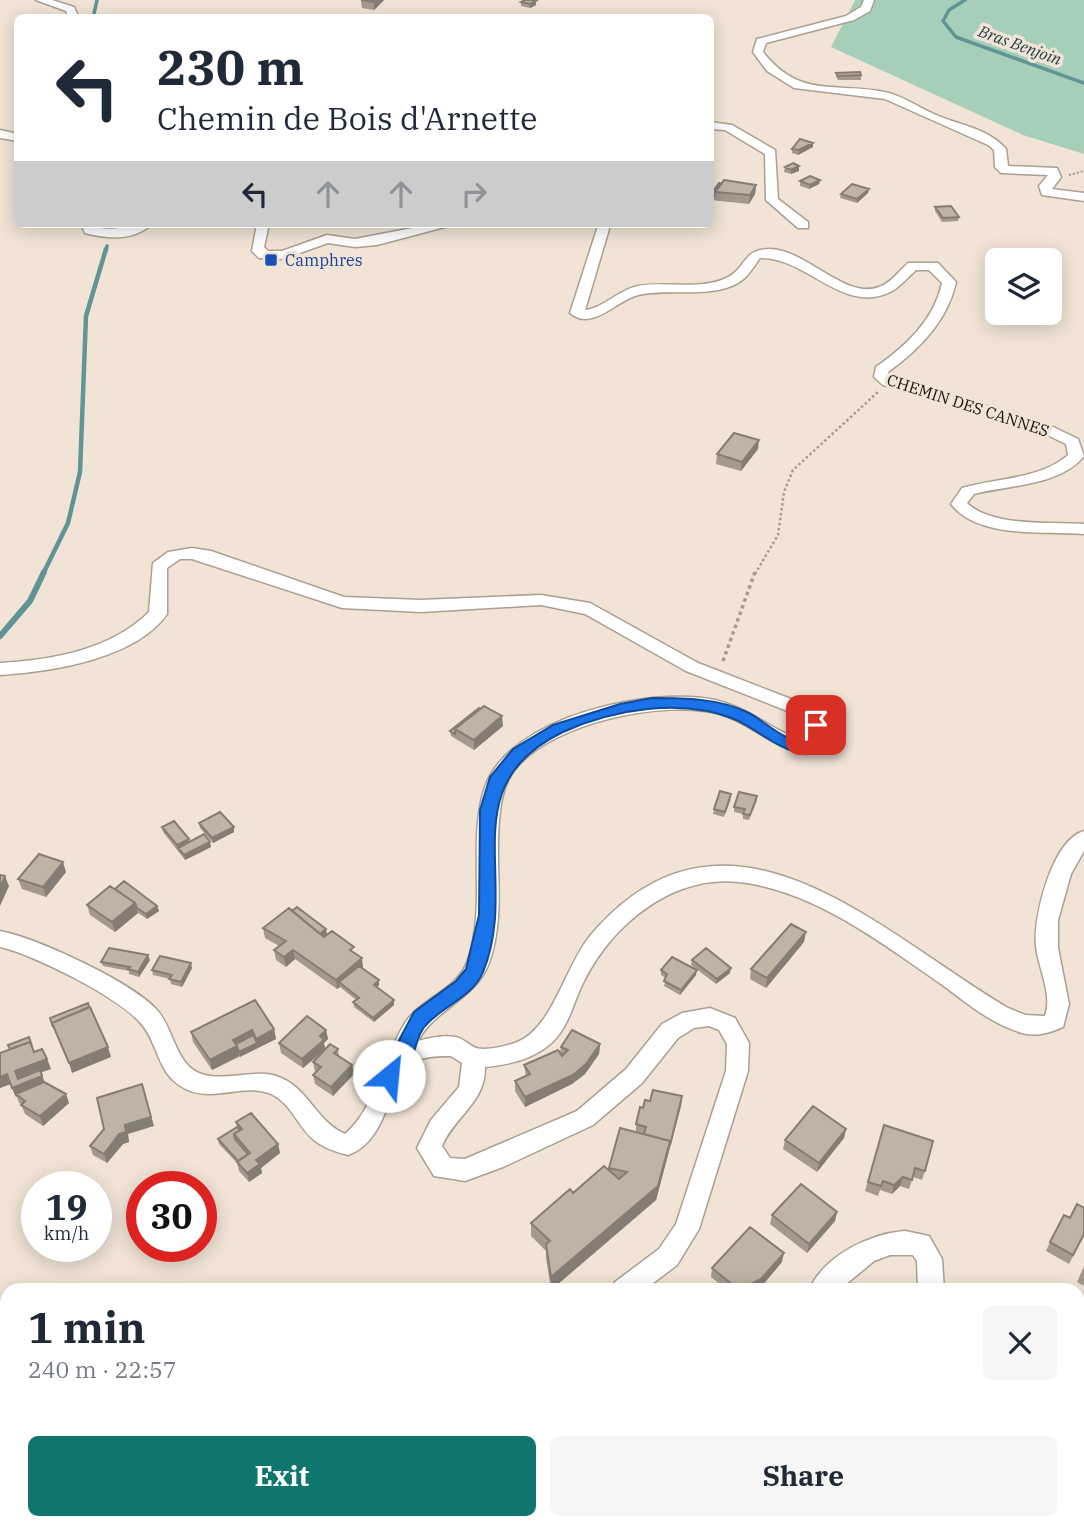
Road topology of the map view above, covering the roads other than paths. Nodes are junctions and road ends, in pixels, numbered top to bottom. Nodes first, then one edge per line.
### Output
1 (41, 0) edge
2 (869, 0) edge
3 (75, 14) edge
4 (714, 125) edge
5 (1084, 197) edge
6 (803, 225) dead end
7 (89, 228) edge
8 (139, 228) edge
9 (262, 228) edge
10 (433, 228) edge
11 (603, 228) edge
12 (1084, 529) edge
13 (0, 669) edge
14 (1084, 838) edge
15 (0, 939) edge
16 (403, 1056) junction
17 (473, 1059) junction
18 (633, 1283) edge
19 (829, 1283) edge
20 (931, 1283) edge

1 - 3 street
2 - 5 street
4 - 6 street
7 - 8 street
9 - 10 street
11 - 12 street, CHEMIN DES CANNES
13 - 16 street
14 - 17 street
15 - 16 street
16 - 17 street
17 - 18 street
19 - 20 street

